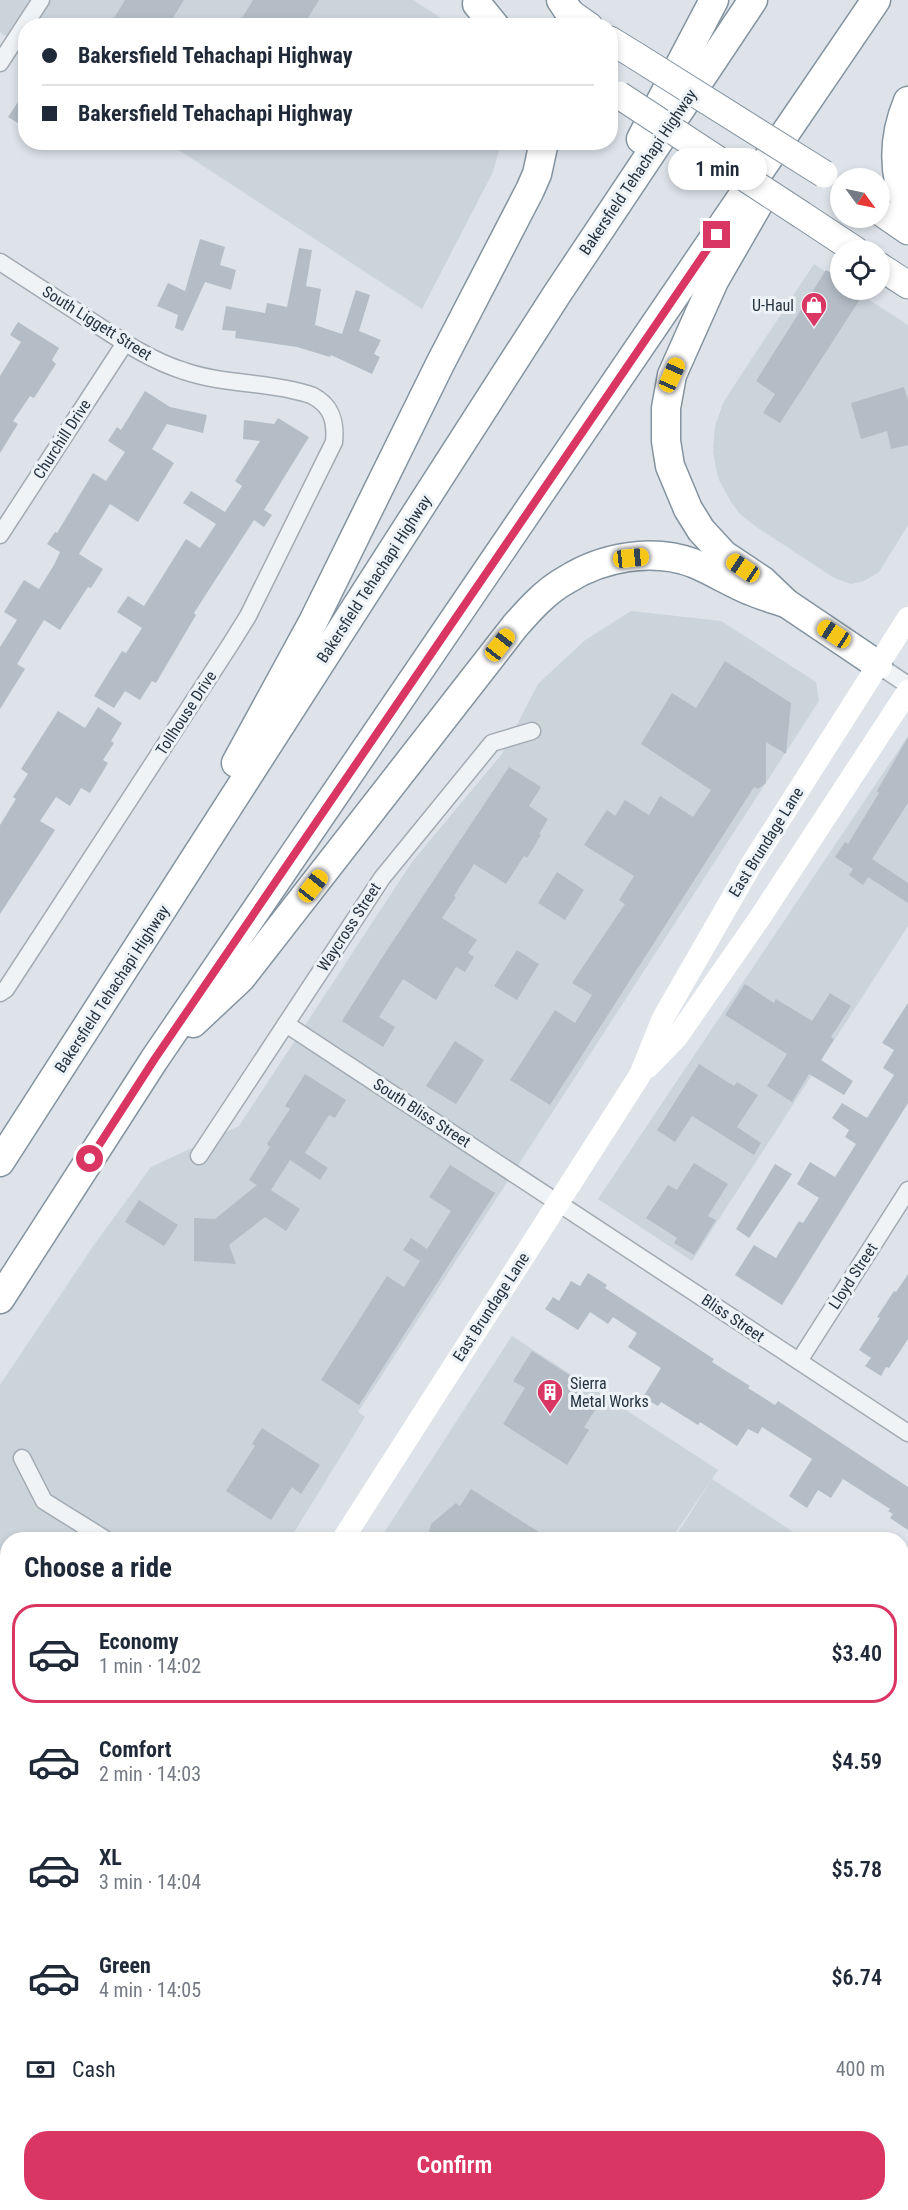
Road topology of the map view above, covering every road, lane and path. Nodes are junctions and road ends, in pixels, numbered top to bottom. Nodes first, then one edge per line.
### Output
1 (41, 0) edge
2 (714, 0) edge
3 (753, 0) edge
4 (870, 9) edge
5 (481, 10) edge
6 (29, 18) edge
7 (496, 18) edge
8 (18, 35) edge
9 (618, 45) edge
10 (0, 63) edge
11 (618, 94) edge
12 (908, 101) edge
13 (542, 150) edge
14 (830, 178) edge
15 (908, 209) edge
16 (890, 219) edge
17 (908, 231) edge
18 (840, 240) edge
19 (0, 262) edge
20 (890, 273) edge
21 (908, 285) edge
22 (557, 294) junction
23 (125, 343) junction
24 (333, 416) joint
25 (0, 535) edge
26 (786, 603) junction
27 (908, 618) edge
28 (878, 664) junction
29 (908, 685) edge
30 (908, 691) edge
31 (532, 731) dead end
32 (111, 990) junction
33 (0, 993) edge
34 (286, 1024) junction
35 (154, 1060) junction
36 (640, 1075) junction
37 (199, 1156) dead end
38 (0, 1162) edge
39 (908, 1190) edge
40 (558, 1202) junction
41 (0, 1299) edge
42 (799, 1361) junction
43 (908, 1433) edge
44 (22, 1458) dead end
45 (94, 1532) edge
46 (347, 1532) edge

1 - 6 street
2 - 22 highway
3 - 22 highway, Bakersfield Tehachapi Highway
4 - 26 highway
4 - 35 highway
5 - 7 highway
8 - 10 street
9 - 14 highway, bridge
11 - 18 highway, bridge
12 - 15 highway
13 - 32 highway
16 - 17 highway
19 - 23 street, South Liggett Street
20 - 21 highway
22 - 32 highway, Bakersfield Tehachapi Highway
23 - 24 street, South Liggett Street
23 - 25 street, Churchill Drive
24 - 33 street, Tollhouse Drive
26 - 28 highway
26 - 35 highway
27 - 28 main road, East Brundage Lane
28 - 29 street
28 - 36 main road, East Brundage Lane
30 - 36 main road, East Brundage Lane
31 - 34 street, Waycross Street
32 - 38 highway, Bakersfield Tehachapi Highway
34 - 37 street, Waycross Street
34 - 40 street, South Bliss Street
35 - 41 highway
36 - 40 main road, East Brundage Lane
39 - 42 street, Lloyd Street
40 - 42 street, Bliss Street
40 - 46 main road, East Brundage Lane
42 - 43 street, Bliss Street
44 - 45 street

